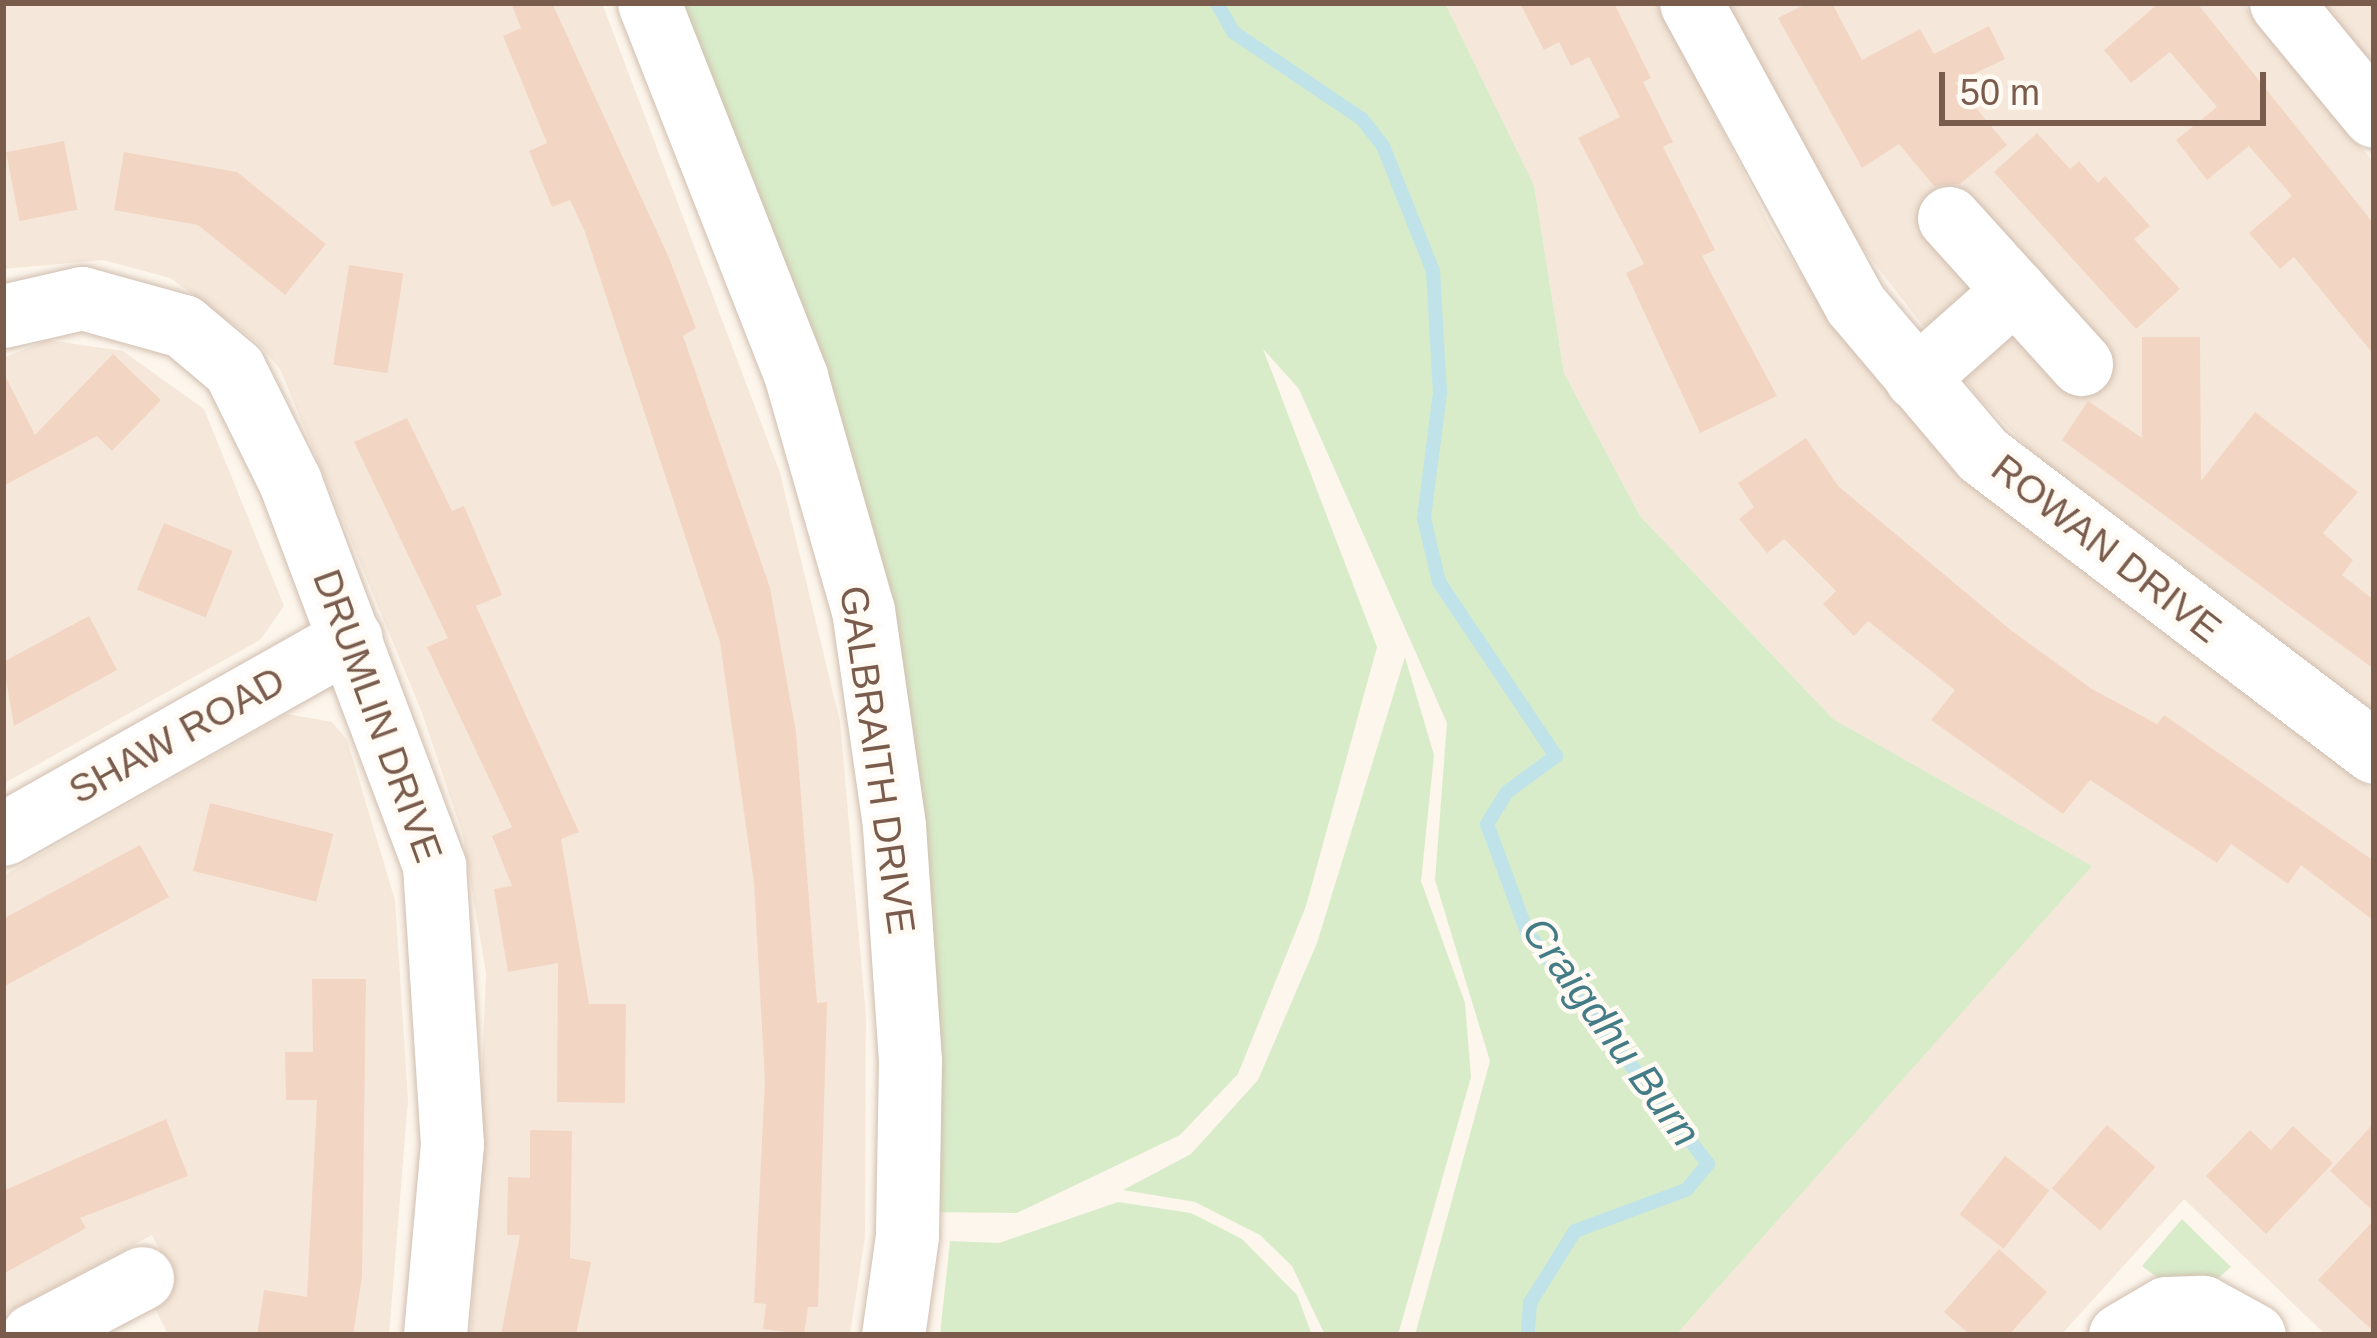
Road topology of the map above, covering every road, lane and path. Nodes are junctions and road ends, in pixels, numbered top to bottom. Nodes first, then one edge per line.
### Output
1 (649, 3) edge
2 (1691, 3) edge
3 (2281, 3) edge
4 (2374, 116) edge
5 (1949, 218) dead end
6 (2015, 290) junction
7 (3, 316) edge
8 (2081, 364) dead end
9 (1916, 378) junction
10 (351, 638) junction
11 (2374, 752) edge
12 (3, 834) edge
13 (142, 1278) dead end
14 (33, 1335) edge
15 (435, 1335) edge
16 (893, 1335) edge
17 (2120, 1335) edge
18 (2254, 1335) edge

1 - 16 street, GALBRAITH DRIVE
2 - 9 street, ROWAN DRIVE
3 - 4 street
5 - 6 street
6 - 8 street
6 - 9 street
7 - 10 street, DRUMLIN DRIVE
9 - 11 street, ROWAN DRIVE
10 - 12 street, SHAW ROAD
10 - 15 street, DRUMLIN DRIVE
13 - 14 street
17 - 18 street

